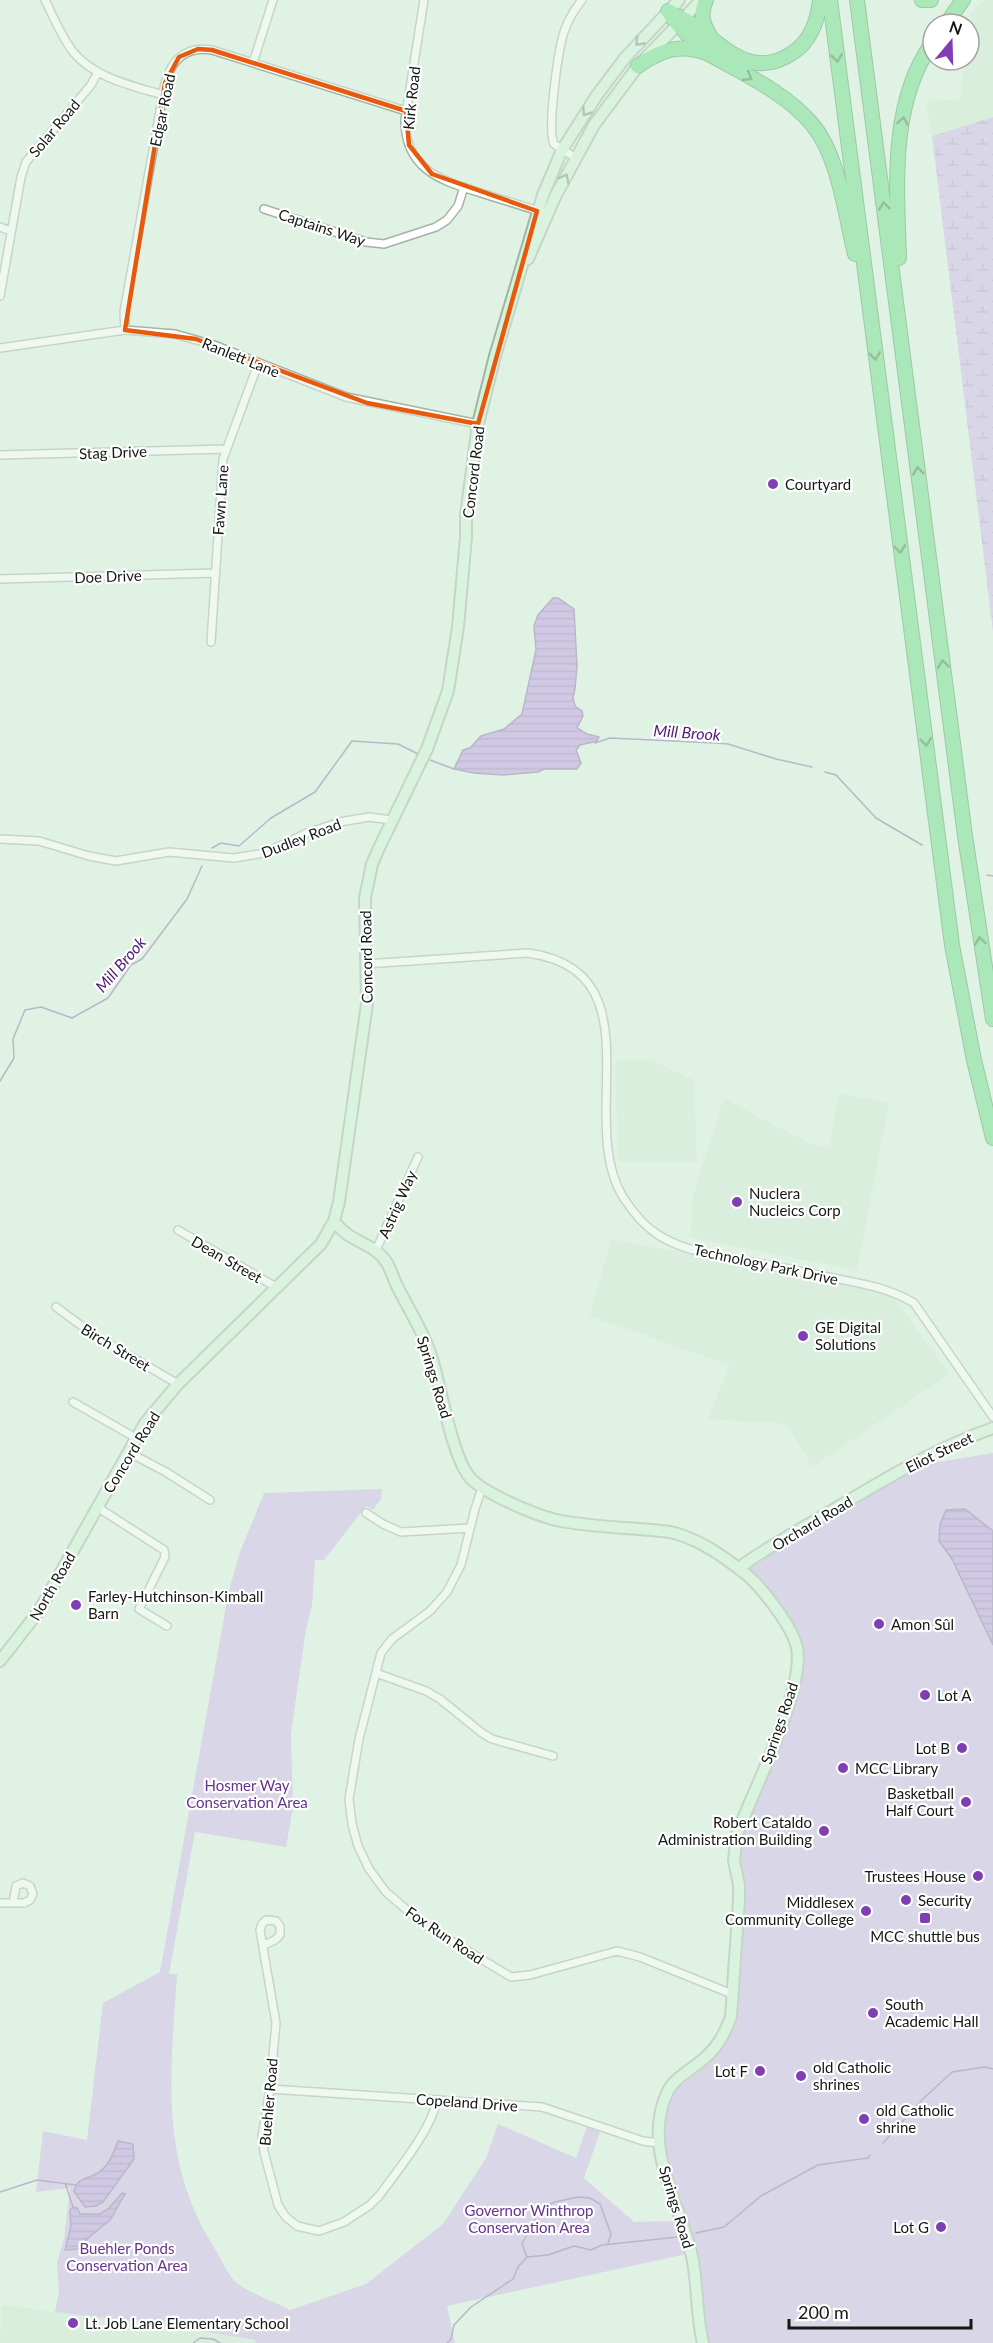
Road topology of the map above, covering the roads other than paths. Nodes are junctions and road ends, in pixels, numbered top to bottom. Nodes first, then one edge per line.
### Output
1 (45, 0) edge
2 (273, 0) edge
3 (424, 0) edge
4 (582, 0) edge
5 (679, 0) edge
6 (701, 0) edge
7 (706, 0) edge
8 (820, 0) edge
9 (830, 0) edge
10 (857, 0) edge
11 (922, 0) edge
12 (931, 0) edge
13 (668, 11) junction
14 (680, 21) junction
15 (711, 47) junction
16 (253, 63) junction
17 (921, 63) edge
18 (638, 66) junction
19 (98, 72) junction
20 (163, 95) junction
21 (406, 111) junction
22 (562, 150) junction
23 (576, 158) junction
24 (464, 187) junction
25 (264, 209) dead end
26 (542, 212) junction
27 (0, 227) edge
28 (11, 231) junction
29 (0, 296) edge
30 (871, 321) junction
31 (900, 327) junction
32 (124, 330) junction
33 (0, 348) edge
34 (258, 363) junction
35 (478, 424) junction
36 (225, 448) junction
37 (0, 455) edge
38 (216, 573) junction
39 (0, 579) edge
40 (211, 642) dead end
41 (391, 820) junction
42 (0, 838) edge
43 (366, 964) junction
44 (993, 1019) edge
45 (993, 1138) edge
46 (418, 1157) dead end
47 (334, 1221) junction
48 (178, 1230) dead end
49 (376, 1250) junction
50 (276, 1287) junction
51 (56, 1307) dead end
52 (178, 1384) junction
53 (73, 1402) dead end
54 (993, 1417) edge
55 (993, 1428) edge
56 (136, 1438) junction
57 (128, 1452) junction
58 (887, 1479) joint
59 (482, 1488) junction
60 (210, 1500) dead end
61 (97, 1507) junction
62 (366, 1513) dead end
63 (470, 1528) junction
64 (739, 1568) junction
65 (167, 1626) dead end
66 (0, 1661) edge
67 (375, 1673) junction
68 (553, 1756) dead end
69 (0, 1903) edge
70 (13, 1903) dead end
71 (264, 1945) dead end
72 (732, 1994) junction
73 (270, 2089) junction
74 (436, 2100) junction
75 (659, 2143) junction
76 (703, 2343) edge

1 - 19 street
2 - 16 street
3 - 21 street, Kirk Road
4 - 22 street
5 - 13 main road, Concord Road
6 - 14 main road, Concord Road
7 - 15 highway
8 - 15 highway
9 -> 30 highway
31 -> 10 highway
11 - 12 highway
13 - 14 highway
13 -> 22 main road, Concord Road
14 - 15 highway
14 - 18 main road, Concord Road
15 - 18 highway
15 -> 30 highway
16 - 20 street, Edgar Road
16 - 21 street, Edgar Road
31 -> 17 highway
18 - 23 main road, Concord Road
19 - 20 street
19 - 28 street, Solar Road
20 - 32 street, Edgar Road
21 - 24 street, Kirk Road
22 - 23 street
22 - 26 main road, Concord Road
26 -> 23 main road, Concord Road
24 - 25 street, Captains Way
24 - 26 street, Kirk Road
26 - 35 main road, Concord Road
27 - 28 street
28 - 29 street, Solar Road
30 -> 45 highway
44 -> 31 highway
32 - 33 street, Ranlett Lane
32 - 34 street, Ranlett Lane
34 - 35 street, Ranlett Lane
34 - 36 street, Fawn Lane
35 - 41 main road, Concord Road
36 - 37 street, Stag Drive
36 - 38 street, Fawn Lane
38 - 39 street, Doe Drive
38 - 40 street, Fawn Lane
41 - 42 street, Dudley Road
41 - 43 main road, Concord Road
43 - 47 main road, Concord Road
43 - 54 street, Technology Park Drive
46 - 49 street, Astrig Way
47 - 49 main road, Springs Road
47 - 50 main road, Concord Road
48 - 50 street, Dean Street
49 - 59 main road, Springs Road
50 - 52 main road, Concord Road
51 - 52 street, Birch Street
52 - 56 main road, Concord Road
53 - 56 street
55 - 58 main road, Eliot Street
56 - 57 main road, Concord Road
57 - 60 street
57 - 61 main road, Concord Road
58 - 64 main road, Orchard Road
59 - 63 street, Fox Run Road
59 - 64 main road, Springs Road
61 - 65 street
61 - 66 main road, North Road
62 - 63 street
63 - 67 street, Fox Run Road
64 - 72 main road, Springs Road
67 - 68 street
67 - 72 street, Fox Run Road
69 - 70 street
71 - 73 street, Buehler Road
72 - 75 main road, Springs Road
73 - 74 street, Copeland Drive
73 - 74 street, Buehler Road
74 - 75 street, Copeland Drive
75 - 76 main road, Springs Road

